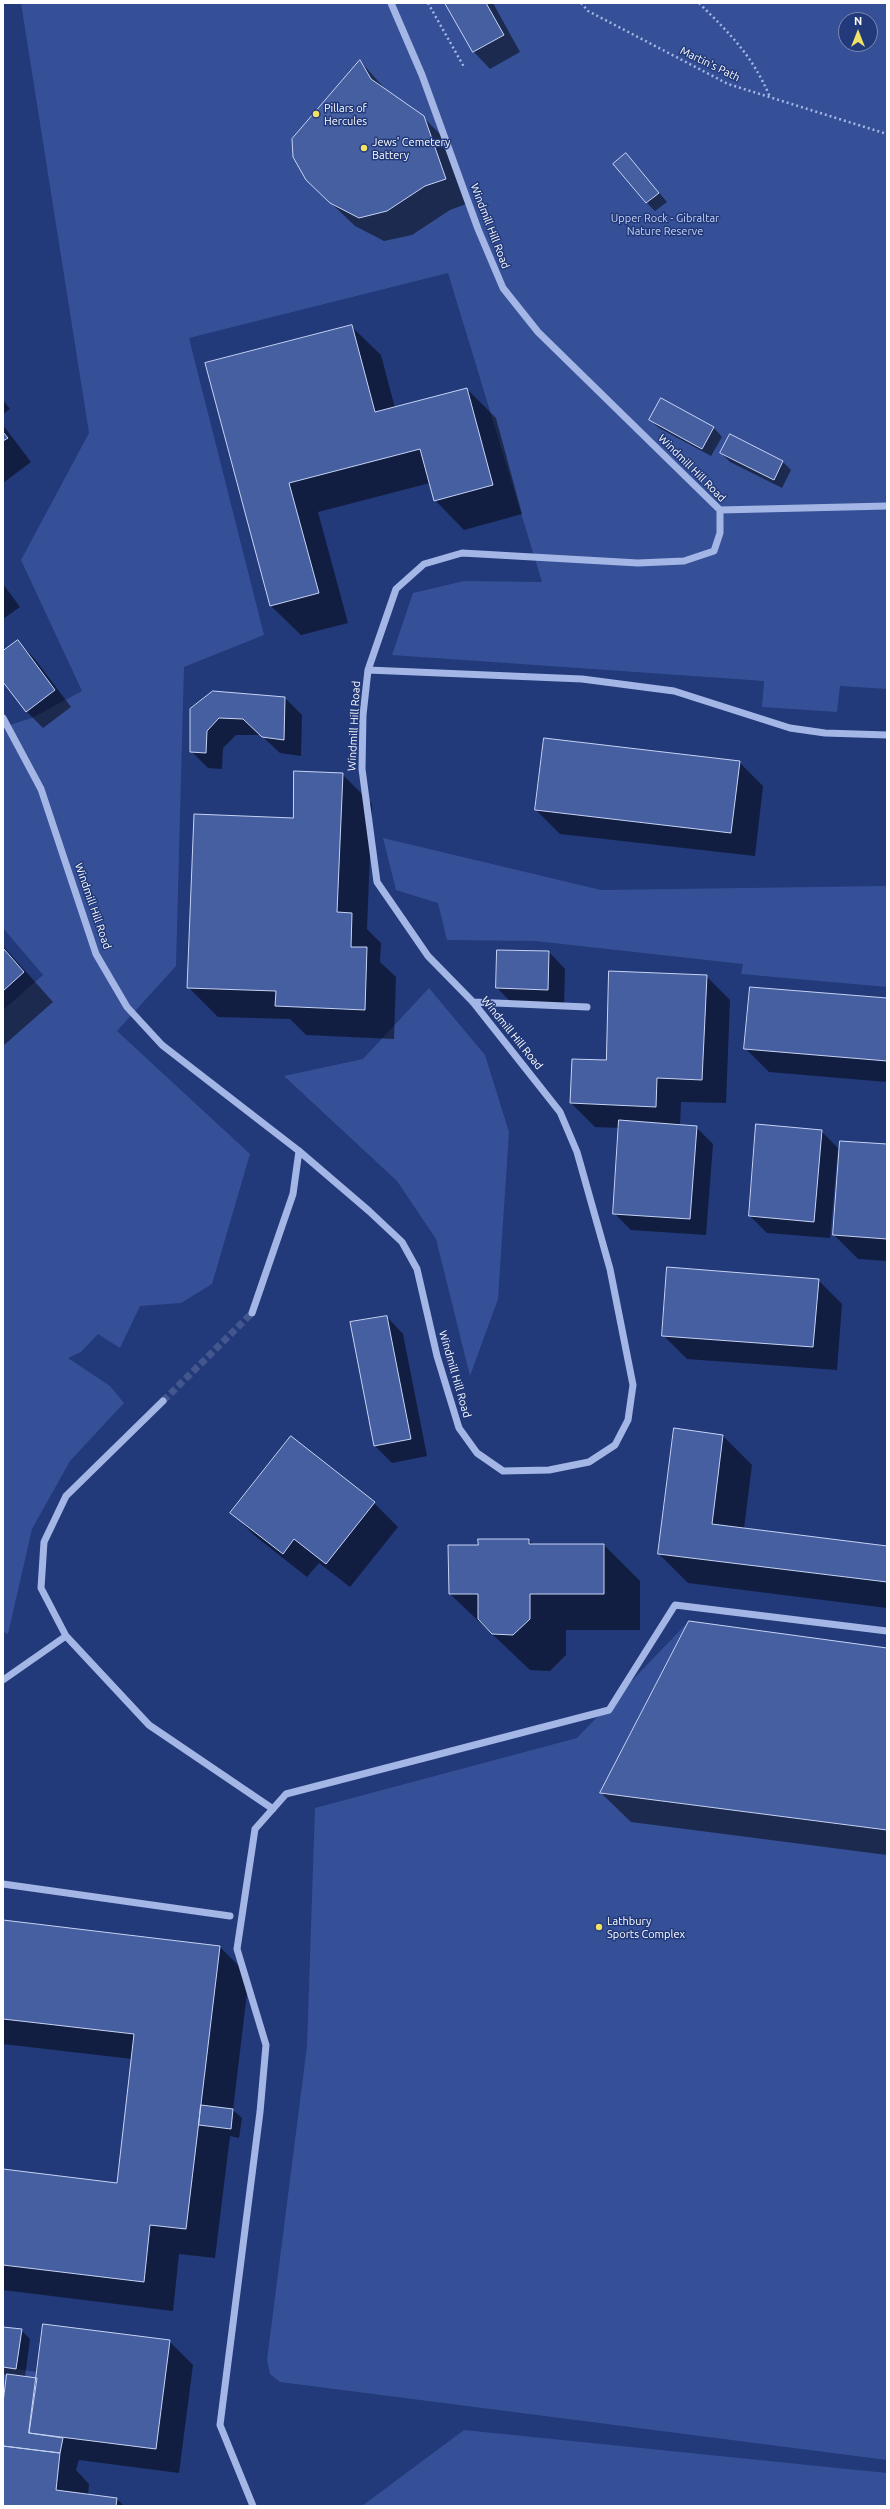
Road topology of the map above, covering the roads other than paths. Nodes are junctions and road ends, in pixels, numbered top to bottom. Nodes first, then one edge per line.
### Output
1 (391, 3) edge
2 (887, 506) edge
3 (720, 510) junction
4 (368, 670) junction
5 (3, 718) edge
6 (887, 736) edge
7 (473, 1002) junction
8 (587, 1007) dead end
9 (299, 1151) junction
10 (252, 1313) tunnel mouth
11 (163, 1401) tunnel mouth
12 (887, 1632) edge
13 (66, 1636) junction
14 (3, 1680) edge
15 (273, 1809) junction
16 (3, 1884) edge
17 (230, 1916) dead end
18 (253, 2506) edge

1 - 3 street, Windmill Hill Road
2 - 3 street
3 - 4 street, Windmill Hill Road
4 - 6 street
4 - 7 street, Windmill Hill Road
5 - 9 street, Windmill Hill Road
7 - 8 street
7 - 9 street, Windmill Hill Road
9 - 10 street
11 - 13 street
12 - 15 street
13 - 14 street
13 - 15 street
15 - 18 street
16 - 17 street

